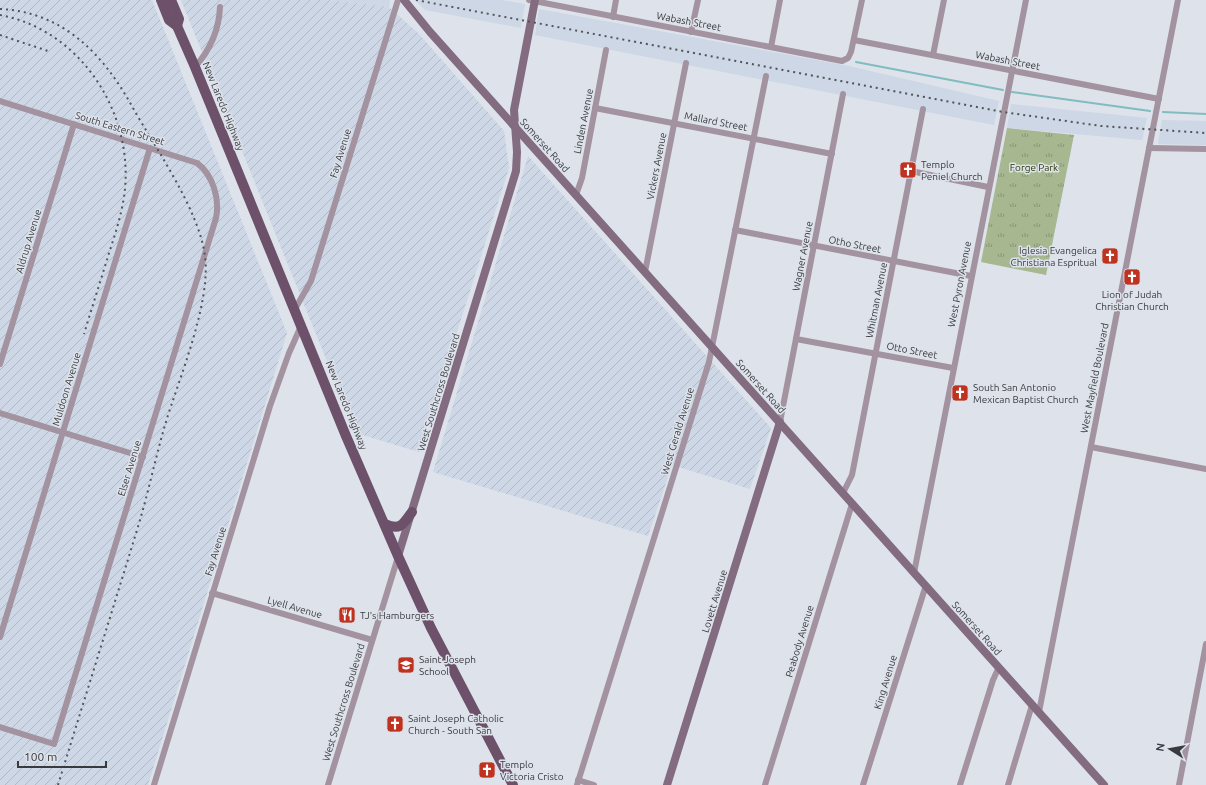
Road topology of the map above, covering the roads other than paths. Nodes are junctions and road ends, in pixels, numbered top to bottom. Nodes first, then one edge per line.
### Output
1 (160, 0) edge
2 (170, 0) edge
3 (398, 0) edge
4 (404, 0) edge
5 (533, 0) edge
6 (616, 0) edge
7 (698, 0) edge
8 (780, 0) edge
9 (862, 0) edge
10 (944, 0) edge
11 (1026, 0) edge
12 (1178, 0) edge
13 (220, 7) dead end
14 (613, 17) junction
15 (177, 26) junction
16 (692, 32) junction
17 (854, 40) junction
18 (771, 47) junction
19 (606, 50) dead end
20 (933, 55) junction
21 (686, 64) dead end
22 (195, 67) junction
23 (1011, 70) junction
24 (766, 76) dead end
25 (843, 94) dead end
26 (1159, 99) junction
27 (0, 101) edge
28 (595, 108) junction
29 (923, 109) dead end
30 (674, 123) junction
31 (74, 124) junction
32 (514, 126) junction
33 (753, 138) junction
34 (150, 148) junction
35 (1149, 148) junction
36 (1206, 149) edge
37 (832, 154) junction
38 (911, 171) junction
39 (988, 187) junction
40 (576, 195) junction
41 (216, 196) joint
42 (735, 230) junction
43 (814, 246) junction
44 (893, 261) junction
45 (646, 272) junction
46 (971, 276) junction
47 (295, 309) junction
48 (302, 326) junction
49 (796, 339) junction
50 (712, 347) junction
51 (875, 354) junction
52 (0, 364) edge
53 (953, 368) junction
54 (0, 413) edge
55 (780, 422) junction
56 (63, 432) junction
57 (1091, 447) junction
58 (143, 457) junction
59 (1206, 469) edge
60 (843, 493) junction
61 (852, 504) junction
62 (412, 512) junction
63 (385, 524) junction
64 (398, 556) junction
65 (914, 573) junction
66 (926, 585) junction
67 (212, 593) junction
68 (0, 637) edge
69 (372, 640) junction
70 (1206, 644) edge
71 (999, 667) junction
72 (1032, 705) junction
73 (1038, 712) junction
74 (0, 727) edge
75 (577, 783) edge
76 (154, 785) edge
77 (328, 785) edge
78 (513, 785) edge
79 (594, 785) edge
80 (666, 785) edge
81 (765, 785) edge
82 (863, 785) edge
83 (960, 785) edge
84 (1008, 785) edge
85 (1104, 785) edge
86 (1179, 785) edge

1 - 15 main road, New Laredo Highway
2 - 15 main road, New Laredo Highway
3 - 47 street, Fay Avenue
4 - 32 main road, Somerset Road
5 - 14 street, Wabash Street
5 - 32 main road, West Southcross Boulevard
6 - 14 street
7 - 16 street
8 - 18 street
9 - 17 street
10 - 20 street
11 - 23 street, West Pyron Avenue
12 - 26 street, West Mayfield Boulevard
13 - 22 street
14 - 16 street, Wabash Street
15 - 22 main road, New Laredo Highway
16 - 18 street, Wabash Street
17 - 18 street, Wabash Street
17 - 20 street, Wabash Street
19 - 28 street, Linden Avenue
20 - 23 street, Wabash Street
21 - 30 street, Vickers Avenue
22 - 47 main road, New Laredo Highway
23 - 26 street, Wabash Street
23 - 39 street, West Pyron Avenue
24 - 33 street, West Gerald Avenue
25 - 37 street, Wagner Avenue
26 - 35 street, West Mayfield Boulevard
27 - 31 street, South Eastern Street
28 - 30 street, Mallard Street
28 - 40 street, Linden Avenue
29 - 38 street, Whitman Avenue
30 - 33 street, Mallard Street
30 - 45 street, Vickers Avenue
31 - 34 street, South Eastern Street
31 - 52 street, Aldrup Avenue
32 - 40 main road, Somerset Road
32 - 62 main road, West Southcross Boulevard
33 - 37 street, Mallard Street
33 - 42 street, West Gerald Avenue
34 - 41 street, South Eastern Street
34 - 56 street, Muldoon Avenue
35 - 36 street
35 - 57 street, West Mayfield Boulevard
37 - 43 street, Wagner Avenue
38 - 39 street
38 - 44 street, Whitman Avenue
39 - 46 street, West Pyron Avenue
40 - 45 main road, Somerset Road
41 - 58 street, Elser Avenue
42 - 43 street, Otho Street
42 - 50 street, West Gerald Avenue
43 - 44 street, Otho Street
43 - 49 street, Wagner Avenue
44 - 46 street, Otho Street
44 - 51 street, Whitman Avenue
45 - 50 main road, Somerset Road
46 - 53 street, West Pyron Avenue
47 - 48 main road, New Laredo Highway
48 - 63 main road, New Laredo Highway
48 - 67 street, Fay Avenue
49 - 51 street, Otto Street
49 - 55 street, Wagner Avenue
50 - 55 main road, Somerset Road
50 - 75 street, West Gerald Avenue
51 - 53 street, Otto Street
51 - 60 street, Whitman Avenue
53 - 65 street, West Pyron Avenue
54 - 56 street
55 - 60 main road, Somerset Road
55 - 80 main road, Lovett Avenue
56 - 58 street
56 - 68 street, Muldoon Avenue
57 - 59 street
57 - 73 street, West Mayfield Boulevard
58 - 74 street, Elser Avenue
60 - 61 main road, Somerset Road
61 - 65 main road, Somerset Road
61 - 81 street, Peabody Avenue
62 - 63 main road
62 - 64 main road, West Southcross Boulevard
63 - 64 main road, New Laredo Highway
64 - 69 street, West Southcross Boulevard
64 - 78 main road, New Laredo Highway
65 - 66 main road, Somerset Road
66 - 71 main road, Somerset Road
66 - 82 street, King Avenue
67 - 69 street, Lyell Avenue
67 - 76 street, Fay Avenue
69 - 77 street, West Southcross Boulevard
70 - 86 street
71 - 72 main road, Somerset Road
71 - 83 street
72 - 73 main road, Somerset Road
72 - 84 street
73 - 85 main road, Somerset Road
75 - 79 street

